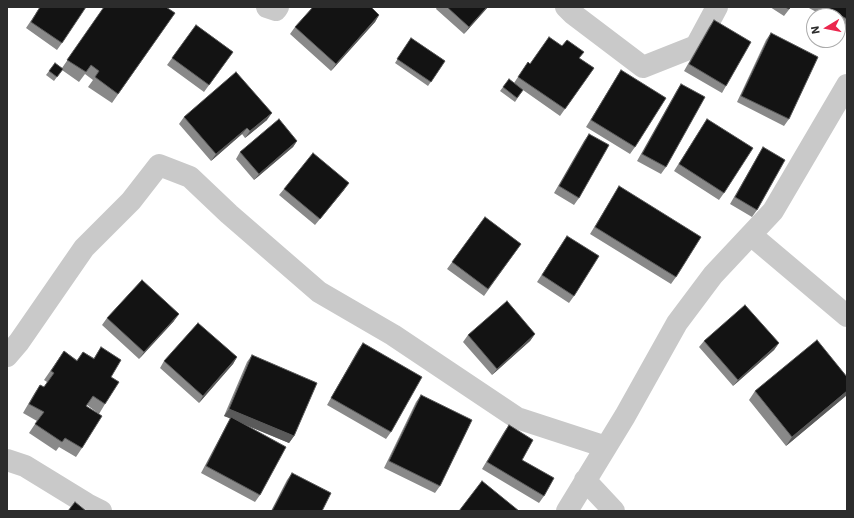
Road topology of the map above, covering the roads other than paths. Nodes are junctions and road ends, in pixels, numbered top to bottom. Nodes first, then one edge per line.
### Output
1 (267, 7) edge
2 (278, 7) edge
3 (566, 7) edge
4 (717, 7) edge
5 (847, 85) edge
6 (751, 235) junction
7 (847, 316) edge
8 (7, 356) edge
9 (606, 447) junction
10 (7, 460) edge
11 (585, 480) junction
12 (101, 511) edge
13 (567, 511) edge
14 (614, 511) edge

1 - 2 street
3 - 4 street
5 - 6 street
6 - 7 street
6 - 9 street
8 - 9 street
9 - 11 street
10 - 12 street
11 - 13 street
11 - 14 street

